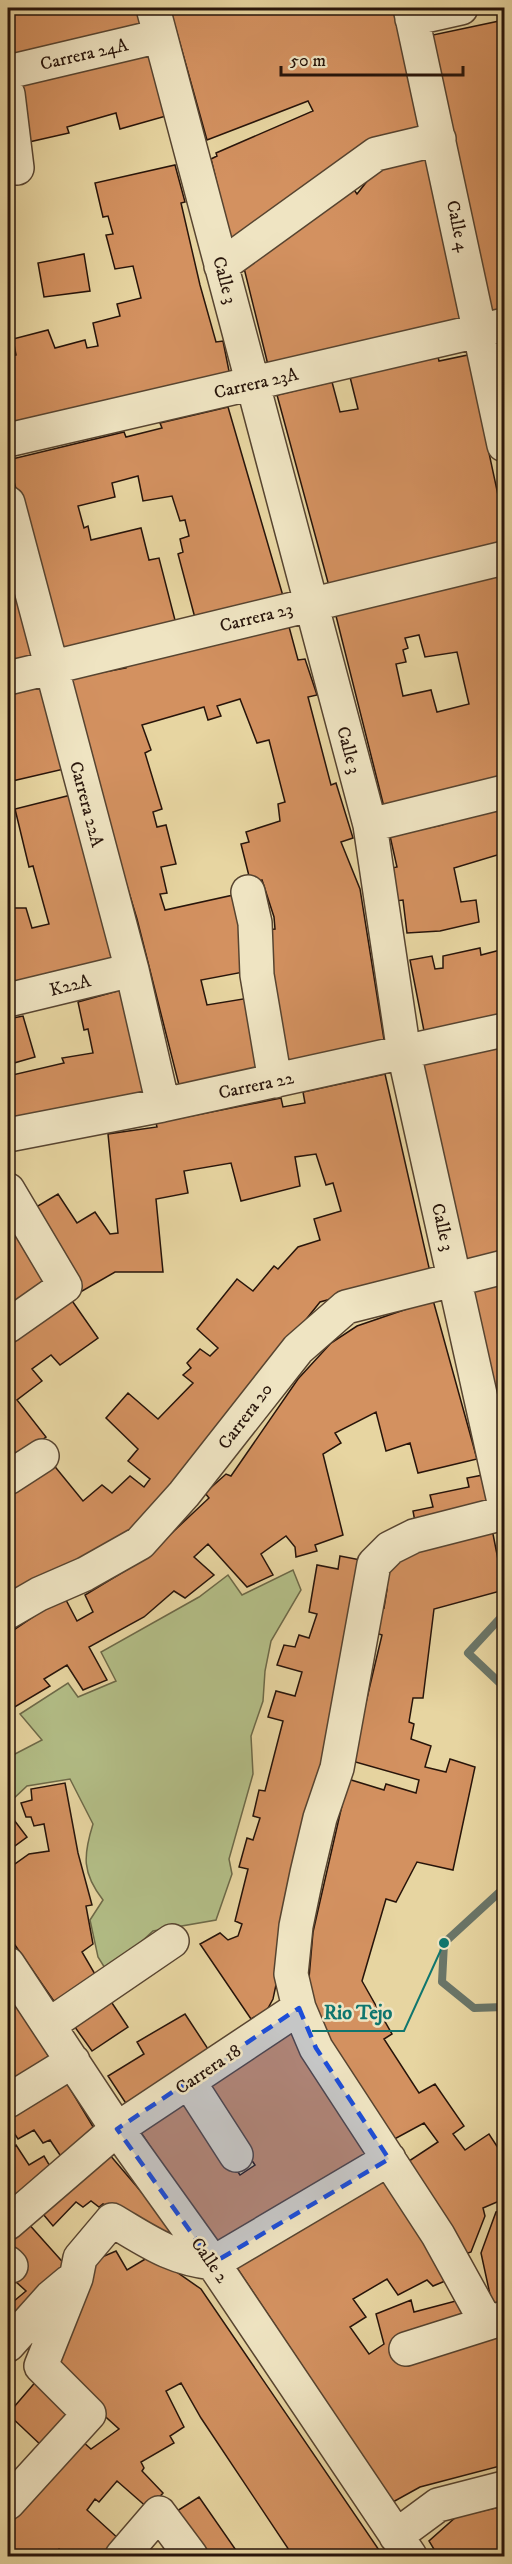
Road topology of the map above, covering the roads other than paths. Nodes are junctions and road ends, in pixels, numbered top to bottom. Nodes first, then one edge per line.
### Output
1 (461, 8) edge
2 (411, 13) edge
3 (157, 22) edge
4 (8, 72) edge
5 (8, 94) edge
6 (439, 139) junction
7 (17, 168) dead end
8 (221, 266) junction
9 (493, 328) edge
10 (253, 384) junction
11 (8, 440) edge
12 (504, 445) edge
13 (8, 503) edge
14 (504, 558) edge
15 (310, 604) junction
16 (50, 668) junction
17 (8, 678) edge
18 (504, 792) edge
19 (370, 825) junction
20 (248, 892) dead end
21 (132, 970) junction
22 (8, 1000) edge
23 (504, 1030) edge
24 (404, 1053) junction
25 (275, 1081) junction
26 (163, 1105) junction
27 (8, 1135) edge
28 (8, 1190) edge
29 (504, 1267) edge
30 (454, 1278) junction
31 (8, 1326) edge
32 (495, 1421) edge
33 (42, 1456) dead end
34 (8, 1478) edge
35 (504, 1502) edge
36 (504, 1514) edge
37 (8, 1612) edge
38 (172, 1941) dead end
39 (8, 1964) edge
40 (299, 2008) junction
41 (49, 2025) junction
42 (73, 2061) junction
43 (189, 2082) junction
44 (8, 2102) edge
45 (117, 2129) junction
46 (236, 2155) dead end
47 (389, 2158) junction
48 (8, 2223) edge
49 (213, 2264) junction
50 (76, 2278) junction
51 (495, 2320) edge
52 (8, 2345) edge
53 (406, 2349) dead end
54 (504, 2488) edge
55 (8, 2504) edge
56 (404, 2550) edge
57 (122, 2556) edge
58 (191, 2556) edge

1 - 2 street
2 - 6 street, Calle 4
3 - 4 street, Carrera 24A
3 - 8 street, Calle 3
5 - 7 street
6 - 8 street
6 - 9 street, Calle 4
8 - 10 street, Calle 3
9 - 10 street, Carrera 23A
9 - 12 street, Calle 4
10 - 11 street, Carrera 23A
10 - 15 street, Calle 3
13 - 16 street, Carrera 22A
14 - 15 street, Carrera 23
15 - 16 street, Carrera 23
15 - 19 street, Calle 3
16 - 17 street, Carrera 23
16 - 21 street, Carrera 22A
18 - 19 street
19 - 24 street, Calle 3
20 - 25 street
21 - 22 street, K22A
21 - 26 street, Carrera 22A
23 - 24 street, Carrera 22
24 - 25 street, Carrera 22
24 - 30 street, Calle 3
25 - 26 street, Carrera 22
26 - 27 street, Carrera 22
28 - 31 street
29 - 30 street, Carrera 20
30 - 32 street, Calle 3
30 - 37 street, Carrera 20
32 - 35 street, Calle 3
33 - 34 street
36 - 40 street
38 - 41 street
39 - 41 street, Calle 2
40 - 43 street, Carrera 18
40 - 47 street
41 - 42 street, Calle 2
42 - 44 street
42 - 45 street, Calle 2
43 - 45 street, Carrera 18
43 - 46 street
45 - 48 street, Carrera 18
45 - 49 street, Calle 2
47 - 49 street
47 - 51 street
49 - 50 street
49 - 56 street, Calle 2
50 - 52 street
50 - 55 street
51 - 53 street
54 - 56 street
57 - 58 street

